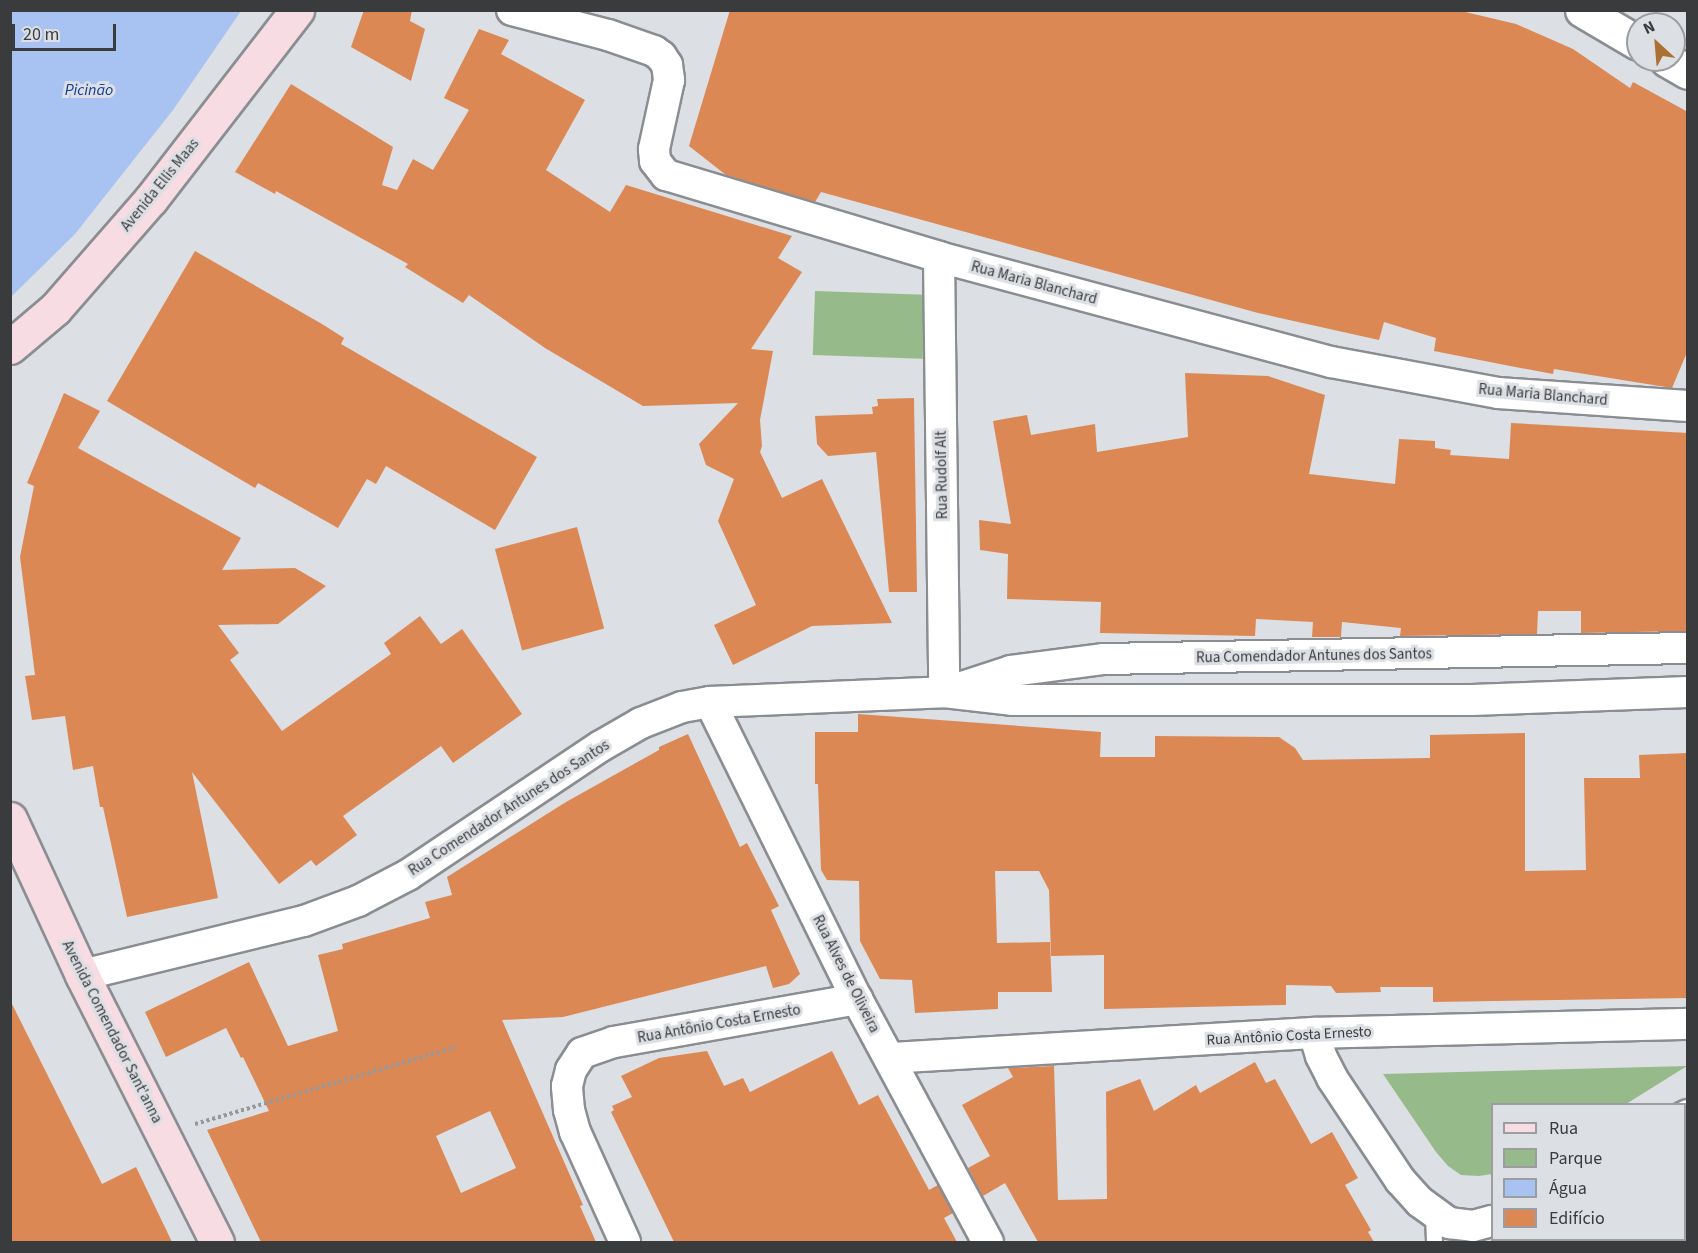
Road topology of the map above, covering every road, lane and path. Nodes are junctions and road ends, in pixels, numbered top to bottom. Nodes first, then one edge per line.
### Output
1 (297, 10) edge
2 (512, 10) edge
3 (1582, 10) edge
4 (1626, 36) edge
5 (939, 257) junction
6 (10, 347) edge
7 (1688, 406) edge
8 (1688, 648) edge
9 (945, 692) junction
10 (1688, 692) edge
11 (710, 702) junction
12 (10, 819) edge
13 (82, 975) junction
14 (857, 999) junction
15 (1688, 1024) edge
16 (1314, 1034) junction
17 (456, 1047) dead end
18 (890, 1058) junction
19 (162, 1133) junction
20 (1433, 1213) junction
21 (1491, 1221) edge
22 (217, 1242) edge
23 (625, 1242) edge
24 (988, 1242) edge
25 (1434, 1242) edge

1 - 6 main road, Avenida Ellis Maas
2 - 5 street, Rua Maria Blanchard
3 - 4 street
5 - 7 street, Rua Maria Blanchard
5 - 9 street, Rua Rudolf Alt
8 - 9 street, Rua Comendador Antunes dos Santos
9 - 10 street, Rua Comendador Antunes dos Santos
9 - 11 street, Rua Comendador Antunes dos Santos
11 - 13 street, Rua Comendador Antunes dos Santos
11 - 14 street, Rua Alves de Oliveira
12 - 13 main road, Avenida Comendador Sant'anna
13 - 19 main road, Avenida Comendador Sant'anna
14 - 18 street, Rua Alves de Oliveira
14 - 23 street, Rua Antônio Costa Ernesto
15 - 16 street, Rua Antônio Costa Ernesto
16 - 18 street, Rua Antônio Costa Ernesto
16 - 20 street
17 - 19 path
18 - 24 street, Rua Alves de Oliveira
19 - 22 main road, Avenida Comendador Sant'anna
20 - 21 street
20 - 25 lane

